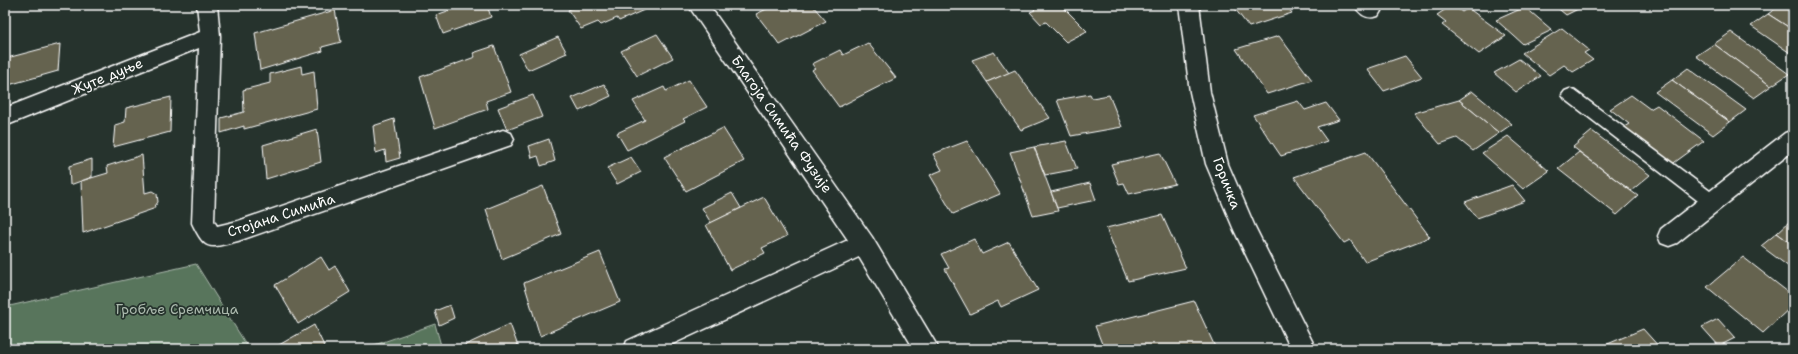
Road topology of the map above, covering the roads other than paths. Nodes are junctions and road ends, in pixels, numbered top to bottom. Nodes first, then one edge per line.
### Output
1 (207, 5) edge
2 (698, 5) edge
3 (1189, 5) edge
4 (210, 36) junction
5 (1570, 95) dead end
6 (5, 117) edge
7 (503, 139) dead end
8 (1793, 139) edge
9 (1712, 202) junction
10 (1669, 236) dead end
11 (864, 244) junction
12 (636, 349) edge
13 (927, 349) edge
14 (1304, 349) edge

1 - 4 street, Стојана Симића
2 - 11 street, Благоја Симића Фузије
3 - 14 street, Горичка
4 - 6 street, Жуте дуње
4 - 7 street, Стојана Симића
5 - 9 lane
8 - 9 street
9 - 10 street
11 - 12 street
11 - 13 street, Благоја Симића Фузије

